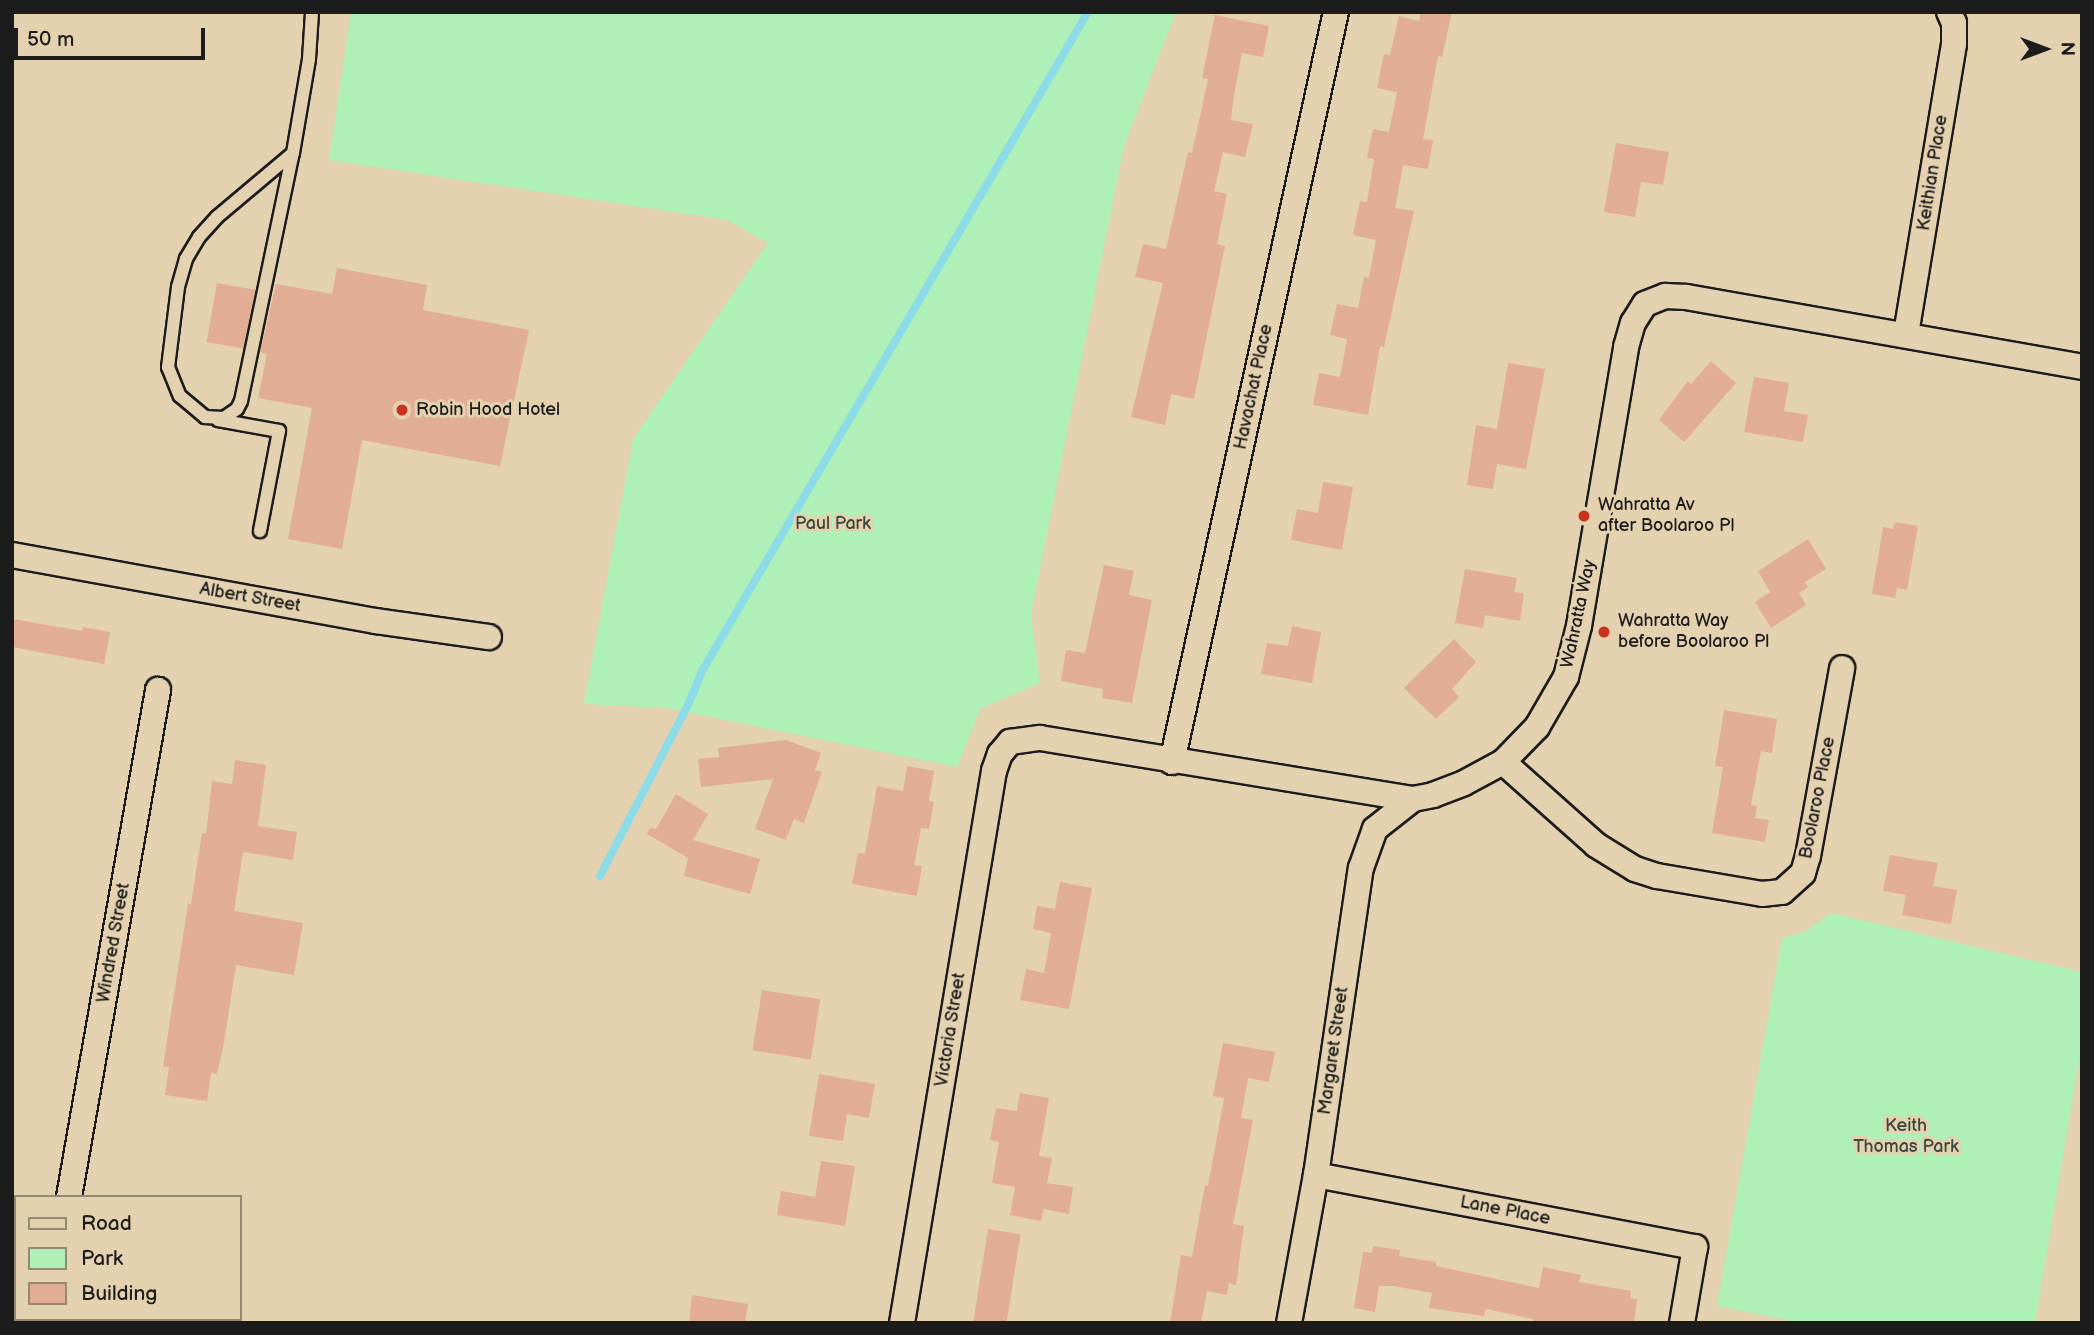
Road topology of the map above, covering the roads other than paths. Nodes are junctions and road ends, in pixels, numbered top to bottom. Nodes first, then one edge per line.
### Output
1 (313, 12) edge
2 (1336, 12) edge
3 (1950, 12) edge
4 (293, 153) junction
5 (1906, 334) junction
6 (2082, 367) edge
7 (214, 419) junction
8 (260, 531) dead end
9 (12, 555) edge
10 (489, 636) dead end
11 (1842, 668) dead end
12 (158, 690) dead end
13 (1010, 742) joint
14 (1172, 761) junction
15 (1503, 762) junction
16 (1413, 799) junction
17 (1316, 1175) junction
18 (69, 1195) edge
19 (902, 1323) edge
20 (1289, 1323) edge
21 (1682, 1323) edge

1 - 4 lane
2 - 14 street, Havachat Place
3 - 5 street, Keithian Place
4 - 7 lane
4 - 7 lane
5 - 6 street, Wahratta Way
5 - 15 street, Wahratta Way
7 - 8 lane
9 - 10 street, Albert Street
11 - 15 street, Boolaroo Place
12 - 18 street, Windred Street
13 - 14 street, Wahratta Way
13 - 19 street, Victoria Street
14 - 16 street, Wahratta Way
15 - 16 street, Wahratta Way
16 - 17 street, Margaret Street
17 - 20 street, Margaret Street
17 - 21 street, Lane Place

